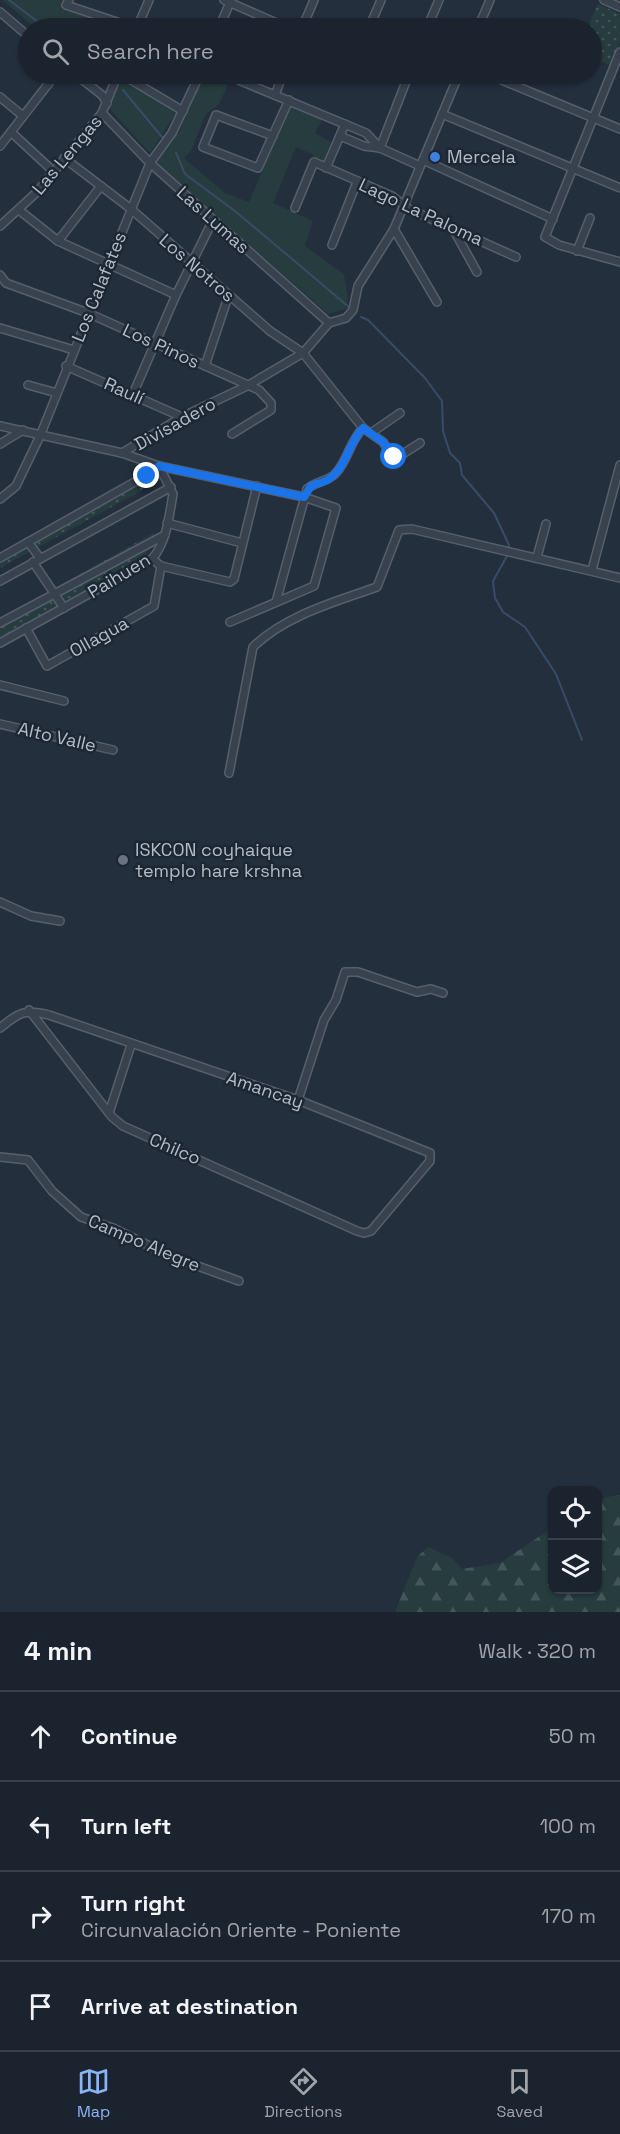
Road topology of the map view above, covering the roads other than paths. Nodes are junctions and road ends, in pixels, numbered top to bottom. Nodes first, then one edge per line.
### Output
1 (149, 0) edge
2 (314, 0) edge
3 (381, 0) edge
4 (439, 0) edge
5 (490, 0) edge
6 (228, 1) edge
7 (608, 1) edge
8 (68, 2) edge
9 (620, 7) edge
10 (0, 12) edge
11 (110, 18) edge
12 (141, 18) edge
13 (222, 18) edge
14 (266, 18) edge
15 (306, 18) edge
16 (373, 18) edge
17 (432, 18) edge
18 (482, 18) edge
19 (18, 27) edge
20 (620, 52) edge
21 (617, 67) edge
22 (48, 84) edge
23 (88, 84) edge
24 (115, 84) edge
25 (136, 84) edge
26 (195, 84) edge
27 (248, 84) edge
28 (280, 84) edge
29 (405, 84) edge
30 (455, 84) edge
31 (512, 84) edge
32 (275, 95) junction
33 (0, 97) edge
34 (289, 100) junction
35 (107, 103) junction
36 (183, 111) junction
37 (102, 112) junction
38 (442, 114) junction
39 (23, 116) junction
40 (593, 118) junction
41 (345, 124) junction
42 (620, 129) edge
43 (10, 132) junction
44 (273, 136) junction
45 (340, 136) junction
46 (0, 146) edge
47 (380, 148) junction
48 (64, 158) junction
49 (150, 163) junction
50 (422, 163) junction
51 (326, 168) junction
52 (574, 168) junction
53 (53, 171) junction
54 (357, 182) junction
55 (101, 186) junction
56 (620, 188) edge
57 (404, 205) junction
58 (295, 207) dead end
59 (130, 209) junction
60 (20, 210) junction
61 (590, 218) dead end
62 (554, 219) junction
63 (213, 220) junction
64 (0, 226) edge
65 (452, 227) junction
66 (394, 229) junction
67 (58, 241) junction
68 (332, 245) dead end
69 (577, 251) junction
70 (516, 257) dead end
71 (620, 262) edge
72 (108, 264) junction
73 (191, 264) junction
74 (477, 272) dead end
75 (0, 275) edge
76 (3, 282) edge
77 (176, 295) junction
78 (228, 297) junction
79 (437, 302) dead end
80 (88, 313) junction
81 (329, 323) junction
82 (0, 328) edge
83 (155, 343) junction
84 (74, 350) junction
85 (303, 353) junction
86 (66, 366) junction
87 (205, 366) junction
88 (28, 385) dead end
89 (247, 386) junction
90 (57, 393) junction
91 (133, 394) junction
92 (400, 413) dead end
93 (182, 417) junction
94 (0, 426) edge
95 (363, 428) junction
96 (23, 430) junction
97 (371, 433) junction
98 (232, 434) dead end
99 (40, 436) junction
100 (420, 443) dead end
101 (0, 444) edge
102 (122, 453) junction
103 (620, 465) edge
104 (159, 466) junction
105 (618, 480) edge
106 (257, 486) junction
107 (171, 487) junction
108 (304, 497) junction
109 (0, 499) edge
110 (167, 523) junction
111 (546, 524) dead end
112 (165, 535) junction
113 (28, 542) junction
114 (242, 543) junction
115 (537, 557) junction
116 (0, 558) edge
117 (152, 559) junction
118 (37, 560) junction
119 (161, 566) junction
120 (592, 570) junction
121 (620, 578) edge
122 (0, 581) edge
123 (54, 593) junction
124 (276, 602) junction
125 (64, 608) junction
126 (230, 622) dead end
127 (0, 623) edge
128 (26, 628) junction
129 (0, 643) edge
130 (0, 685) edge
131 (64, 700) dead end
132 (0, 724) edge
133 (113, 750) dead end
134 (229, 773) dead end
135 (0, 902) edge
136 (60, 921) dead end
137 (443, 993) dead end
138 (28, 1010) junction
139 (0, 1028) edge
140 (131, 1045) junction
141 (298, 1100) junction
142 (109, 1113) junction
143 (0, 1157) edge
144 (364, 1233) joint
145 (239, 1281) dead end

1 - 12 street
2 - 15 street
3 - 16 street
4 - 17 street
5 - 18 street
6 - 13 street
6 - 14 street
7 - 9 street
8 - 11 street
10 - 19 street
20 - 21 street
21 - 40 street
22 - 39 street
23 - 35 street
24 - 35 street, Las Lengas
25 - 36 street
26 - 36 street, Los Calafates
27 - 32 street
28 - 32 street
29 - 47 street
30 - 38 street, Divisadero
31 - 40 street
32 - 34 street
33 - 39 street
34 - 41 street
34 - 44 street
35 - 37 street, Las Lengas
36 - 49 street, Los Calafates
37 - 48 street, Las Lengas
37 - 49 street, Las Lumas
38 - 50 street, Divisadero
38 - 52 street
39 - 43 street
40 - 42 street
40 - 52 street
41 - 45 street
41 - 47 street
43 - 46 street
43 - 53 street
44 - 44 street
45 - 47 street
45 - 51 street
47 - 50 street
48 - 53 street, Las Lengas
48 - 55 street, Los Notros
49 - 59 street, Los Calafates
49 - 63 street, Las Lumas
50 - 57 street, Divisadero
50 - 62 street
51 - 54 street, Lago La Paloma
51 - 58 street
52 - 56 street
52 - 62 street
53 - 60 street, Las Lengas
54 - 57 street, Lago La Paloma
54 - 68 street
55 - 59 street, Los Notros
55 - 67 street
57 - 65 street, Lago La Paloma
57 - 66 street, Divisadero
59 - 72 street, Los Calafates
59 - 73 street, Los Notros
60 - 64 street, Las Lengas
60 - 67 street
61 - 69 street
62 - 69 street
63 - 73 street
63 - 81 street, Las Lumas
65 - 70 street, Lago La Paloma
65 - 74 street
66 - 79 street
66 - 81 street, Divisadero
67 - 72 street
69 - 71 street
72 - 77 street
72 - 80 street, Los Calafates
73 - 77 street
73 - 78 street, Los Notros
75 - 76 street, Los Pinos
76 - 80 street, Los Pinos
77 - 83 street
78 - 85 street, Los Notros
78 - 87 street
80 - 83 street, Los Pinos
80 - 84 street, Los Calafates
81 - 85 street, Divisadero
82 - 84 street
83 - 87 street, Los Pinos
83 - 91 street
84 - 86 street, Los Calafates
85 - 89 street, Divisadero
85 - 95 street, Los Notros
86 - 90 street, Los Calafates
86 - 91 street, Raulí
87 - 89 street, Los Pinos
88 - 90 street
89 - 93 street, Divisadero
89 - 98 street, Los Pinos
90 - 99 street, Los Calafates
91 - 93 street, Raulí
92 - 97 street
93 - 102 street, Divisadero
94 - 96 street, Divisadero
95 - 97 street, Los Notros
95 - 108 street
96 - 99 street, Divisadero
96 - 101 street
97 - 100 street, Los Notros
99 - 102 street, Divisadero
99 - 109 street, Los Calafates
102 - 104 street
103 - 105 street
104 - 106 street
104 - 107 street
104 - 113 street
105 - 120 street
106 - 108 street
106 - 114 street
107 - 110 street, Paihuen
107 - 118 street
108 - 124 street
108 - 124 street
110 - 112 street, Paihuen
110 - 114 street
111 - 115 street
112 - 117 street, Paihuen
112 - 123 street
113 - 116 street
113 - 118 street
114 - 119 street
115 - 120 street
115 - 134 street
117 - 119 street
117 - 125 street, Paihuen
118 - 122 street
118 - 123 street
119 - 128 street, Ollagua
120 - 121 street
123 - 125 street
123 - 127 street
124 - 126 street
125 - 128 street, Paihuen
128 - 129 street, Paihuen
130 - 131 street
132 - 133 street, Alto Valle
135 - 136 street
137 - 141 street
138 - 139 street
138 - 140 street, Amancay
138 - 142 street, Chilco
140 - 141 street, Amancay
140 - 142 street
141 - 144 street, Amancay
142 - 144 street, Chilco
143 - 145 street, Campo Alegre

